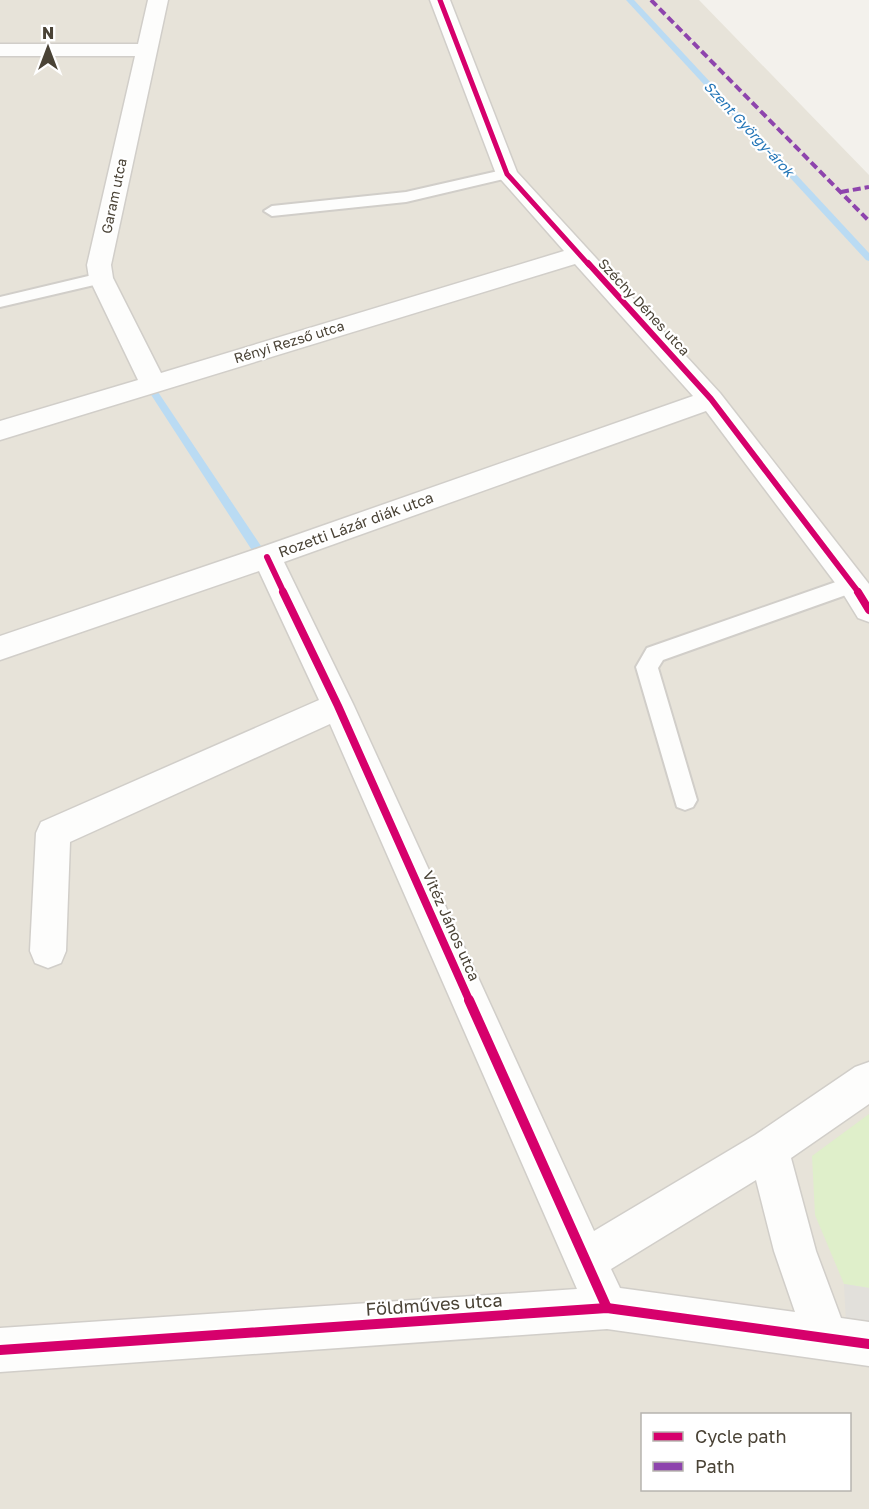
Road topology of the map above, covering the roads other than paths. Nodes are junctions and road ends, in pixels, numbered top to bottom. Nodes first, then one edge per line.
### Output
1 (158, 0) edge
2 (440, 0) edge
3 (0, 50) edge
4 (146, 50) junction
5 (507, 174) junction
6 (272, 212) dead end
7 (579, 255) junction
8 (101, 278) junction
9 (0, 302) edge
10 (153, 383) junction
11 (711, 399) junction
12 (0, 431) edge
13 (267, 557) junction
14 (853, 584) junction
15 (869, 610) edge
16 (0, 648) edge
17 (338, 706) junction
18 (685, 800) dead end
19 (48, 951) dead end
20 (869, 1081) edge
21 (769, 1149) junction
22 (586, 1260) junction
23 (608, 1308) junction
24 (826, 1338) junction
25 (869, 1344) edge
26 (0, 1350) edge

1 - 4 street, Garam utca
2 - 5 street, Széchy Dénes utca
3 - 4 street
4 - 8 street, Garam utca
5 - 6 lane
5 - 7 street, Széchy Dénes utca
7 - 10 street, Rényi Rezső utca
7 - 11 street, Széchy Dénes utca
8 - 9 lane
8 - 10 street, Garam utca
10 - 12 street, Rényi Rezső utca
11 - 13 street, Rozetti Lázár diák utca
11 - 14 street, Széchy Dénes utca
13 - 16 street, Rozetti Lázár diák utca
13 - 17 street, Vitéz János utca
14 - 15 street, Széchy Dénes utca
14 - 18 lane
17 - 19 street
17 - 22 street, Vitéz János utca
20 - 21 street
21 - 22 street
21 - 24 street
22 - 23 street, Vitéz János utca
23 - 24 street, Földműves utca
23 - 26 street, Földműves utca
24 - 25 street, Földműves utca

